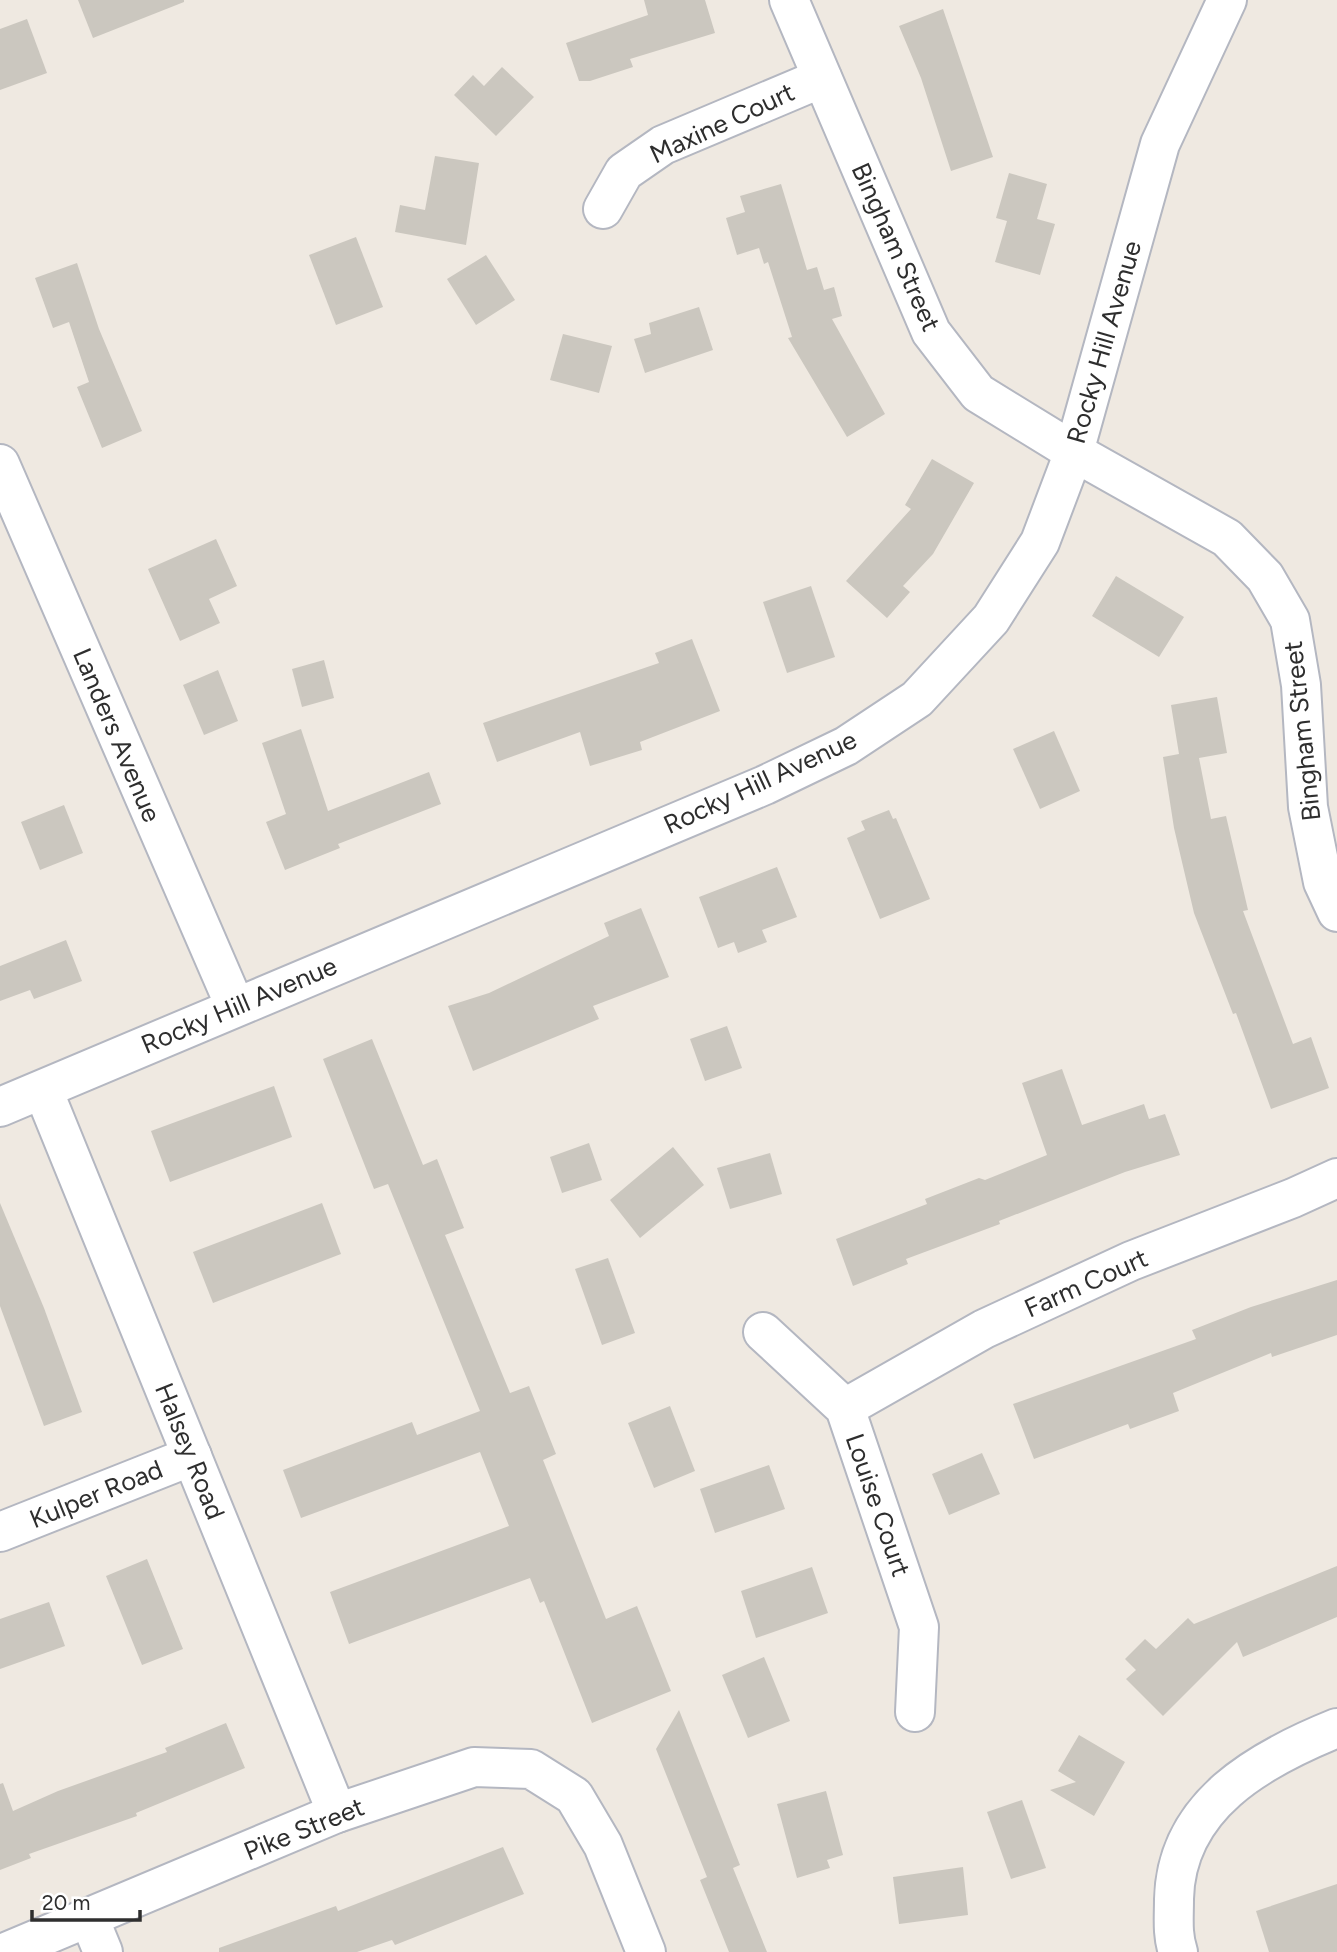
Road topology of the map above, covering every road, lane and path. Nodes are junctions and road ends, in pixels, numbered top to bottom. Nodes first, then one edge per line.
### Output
1 (789, 0) edge
2 (1227, 0) edge
3 (822, 78) junction
4 (603, 209) dead end
5 (1074, 452) junction
6 (0, 464) edge
7 (1337, 912) edge
8 (235, 1006) junction
9 (43, 1090) junction
10 (0, 1107) edge
11 (1337, 1178) edge
12 (763, 1332) dead end
13 (845, 1408) junction
14 (192, 1456) junction
15 (0, 1532) edge
16 (915, 1712) dead end
17 (1337, 1728) edge
18 (337, 1814) junction
19 (96, 1935) edge
20 (6, 1952) edge
21 (646, 1952) edge
22 (1178, 1952) edge

1 - 3 street, Bingham Street
2 - 5 street, Rocky Hill Avenue
3 - 4 street, Maxine Court
3 - 5 street, Bingham Street
5 - 7 street, Bingham Street
5 - 8 street, Rocky Hill Avenue
6 - 8 street, Landers Avenue
8 - 9 street, Rocky Hill Avenue
9 - 10 street, Rocky Hill Avenue
9 - 14 street, Halsey Road
11 - 13 street, Farm Court
12 - 13 street, Louise Court
13 - 16 street, Louise Court
14 - 15 street, Kulper Road
14 - 18 street, Halsey Road
17 - 22 street
18 - 19 street, Pike Street
18 - 21 street, Pike Street
19 - 20 street, Pike Street

